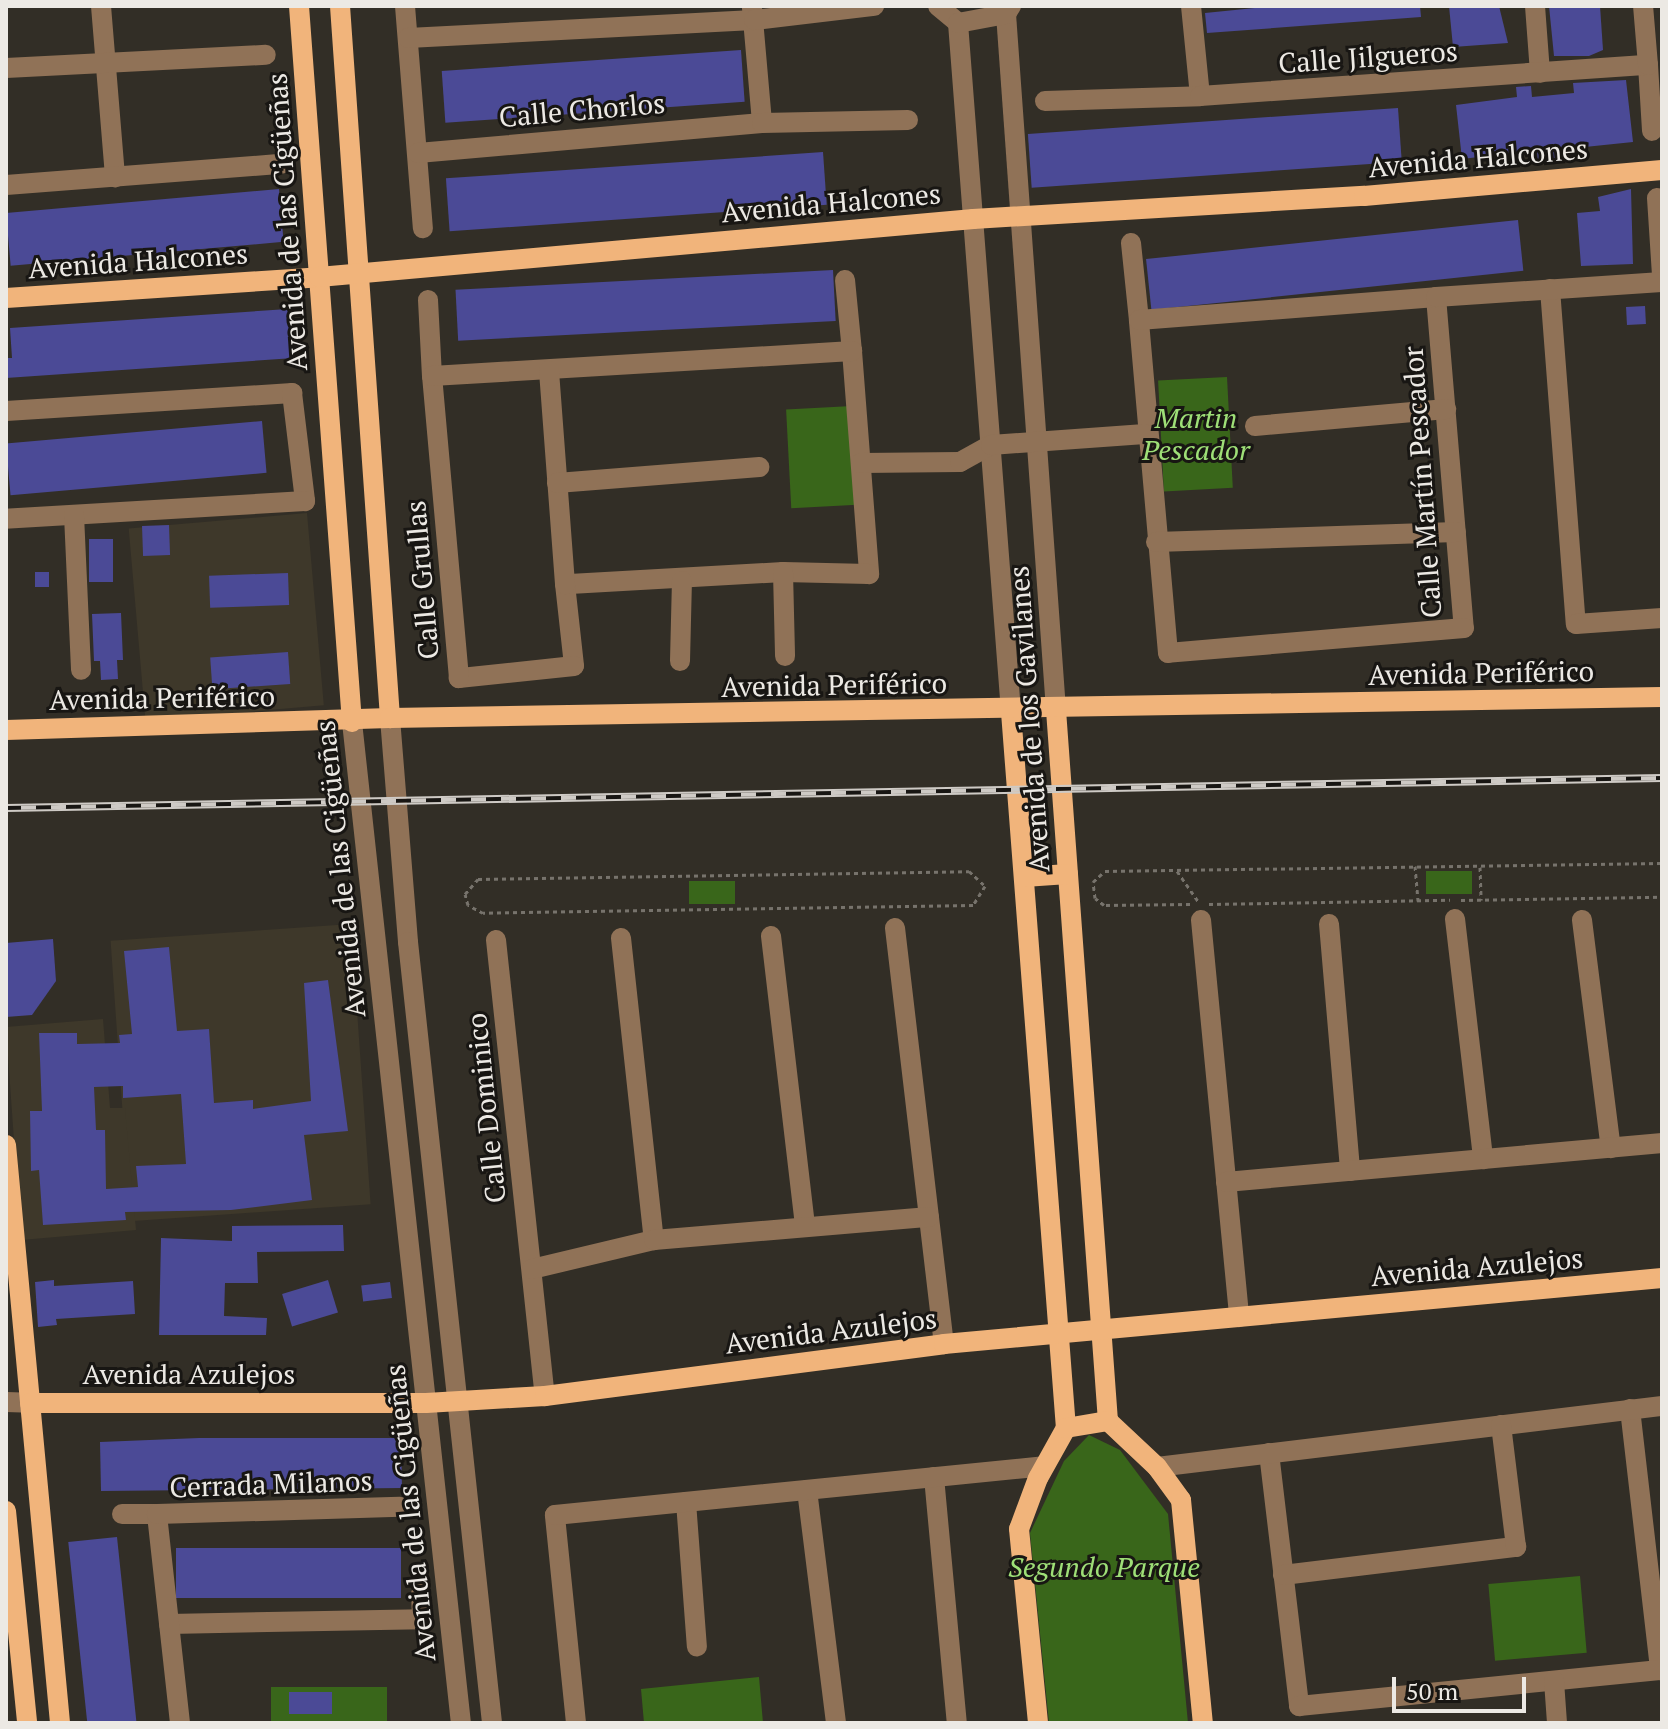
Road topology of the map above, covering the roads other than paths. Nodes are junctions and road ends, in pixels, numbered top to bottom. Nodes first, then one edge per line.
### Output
1 (101, 6) edge
2 (299, 6) edge
3 (340, 6) edge
4 (405, 6) edge
5 (874, 6) edge
6 (938, 6) edge
7 (1191, 6) edge
8 (1535, 6) edge
9 (1643, 6) edge
10 (1008, 10) edge
11 (753, 13) edge
12 (958, 23) junction
13 (408, 38) junction
14 (266, 55) dead end
15 (106, 63) junction
16 (1648, 65) junction
17 (6, 68) edge
18 (1540, 73) junction
19 (1200, 96) junction
20 (1045, 101) dead end
21 (908, 120) dead end
22 (762, 123) junction
23 (1652, 131) dead end
24 (418, 153) junction
25 (281, 164) dead end
26 (1662, 170) edge
27 (115, 177) junction
28 (6, 185) edge
29 (1657, 198) dead end
30 (1021, 216) junction
31 (973, 219) junction
32 (423, 228) dead end
33 (1131, 243) dead end
34 (361, 273) junction
35 (1662, 275) edge
36 (319, 277) junction
37 (845, 280) dead end
38 (1662, 282) edge
39 (1550, 289) junction
40 (1436, 297) junction
41 (6, 298) edge
42 (428, 300) dead end
43 (1139, 320) junction
44 (852, 351) junction
45 (549, 371) junction
46 (432, 376) junction
47 (1446, 409) junction
48 (6, 411) edge
49 (1255, 426) dead end
50 (1145, 434) junction
51 (1037, 442) junction
52 (991, 445) junction
53 (861, 463) junction
54 (759, 467) dead end
55 (557, 483) junction
56 (74, 515) junction
57 (6, 519) edge
58 (1456, 532) junction
59 (1156, 542) junction
60 (783, 572) junction
61 (682, 581) junction
62 (565, 584) junction
63 (1662, 618) edge
64 (785, 656) dead end
65 (680, 661) dead end
66 (81, 670) dead end
67 (1662, 697) edge
68 (1056, 710) junction
69 (1011, 712) junction
70 (390, 718) junction
71 (352, 722) junction
72 (6, 730) edge
73 (1068, 874) junction
74 (1024, 877) junction
75 (1201, 912) road end
76 (1455, 919) dead end
77 (1582, 920) dead end
78 (1329, 924) dead end
79 (895, 928) dead end
80 (771, 936) dead end
81 (621, 938) dead end
82 (496, 940) dead end
83 (1662, 1143) edge
84 (6, 1145) edge
85 (1611, 1148) junction
86 (1483, 1159) junction
87 (1350, 1171) junction
88 (1226, 1182) junction
89 (929, 1217) junction
90 (805, 1227) junction
91 (654, 1240) junction
92 (532, 1269) junction
93 (1662, 1278) edge
94 (1239, 1317) junction
95 (1101, 1330) junction
96 (1058, 1333) junction
97 (944, 1344) junction
98 (545, 1396) junction
99 (6, 1402) edge
100 (30, 1403) junction
101 (426, 1403) junction
102 (459, 1403) junction
103 (1662, 1406) edge
104 (1630, 1409) junction
105 (1108, 1421) junction
106 (1501, 1425) junction
107 (1066, 1428) junction
108 (1269, 1453) junction
109 (1044, 1466) junction
110 (1157, 1467) junction
111 (934, 1477) junction
112 (807, 1490) junction
113 (686, 1502) junction
114 (400, 1507) dead end
115 (6, 1511) edge
116 (122, 1514) dead end
117 (157, 1514) junction
118 (1283, 1575) junction
119 (421, 1594) dead end
120 (169, 1624) junction
121 (697, 1647) dead end
122 (1661, 1670) edge
123 (1554, 1681) junction
124 (27, 1723) edge
125 (60, 1723) edge
126 (180, 1723) edge
127 (461, 1723) edge
128 (492, 1723) edge
129 (576, 1723) edge
130 (836, 1723) edge
131 (957, 1723) edge
132 (1038, 1723) edge
133 (1203, 1723) edge
134 (1557, 1723) edge

1 - 15 street
2 - 36 main road, Avenida de las Cigüeñas
3 - 34 main road
4 - 13 street
5 - 11 street
6 - 12 street
7 - 19 street
8 - 18 street
9 - 16 street
10 - 12 street, Avenida de los Gavilanes
10 - 30 street, Avenida de los Gavilanes
11 - 13 street
11 - 22 street
12 - 31 street, Avenida de los Gavilanes
13 - 24 street
14 - 15 street
15 - 17 street
15 - 27 street
16 - 18 street, Calle Jilgueros
16 - 23 street
18 - 19 street, Calle Jilgueros
19 - 20 street, Calle Jilgueros
21 - 22 street, Calle Chorlos
22 - 24 street, Calle Chorlos
24 - 32 street
25 - 27 street
26 - 30 main road, Avenida Halcones
27 - 28 street
29 - 35 street
30 - 31 main road, Avenida Halcones
30 - 51 street, Avenida de los Gavilanes
31 - 34 main road, Avenida Halcones
31 - 52 street, Avenida de los Gavilanes
33 - 43 street, Calle Martín Pescador
34 - 36 main road, Avenida Halcones
34 - 70 main road
36 - 41 main road, Avenida Halcones
36 - 71 main road, Avenida de las Cigüeñas
37 - 44 street
38 - 39 street
39 - 40 street
39 - 63 street
40 - 43 street
40 - 47 street, Calle Martín Pescador
42 - 46 street, Calle Grullas
43 - 50 street, Calle Martín Pescador
44 - 45 street
44 - 53 street
45 - 46 street
45 - 55 street, Calle Grullas
46 - 62 street, Calle Grullas
47 - 49 street
47 - 58 street, Calle Martín Pescador
48 - 56 street
50 - 51 street
50 - 59 street, Calle Martín Pescador
51 - 52 street
51 - 68 street, Avenida de los Gavilanes
52 - 53 street
52 - 69 street, Avenida de los Gavilanes
53 - 60 street
54 - 55 street
55 - 62 street, Calle Grullas
56 - 57 street
56 - 66 street
58 - 59 street
58 - 59 street, Calle Martín Pescador
60 - 61 street
60 - 64 street
61 - 62 street
61 - 65 street
67 - 68 main road, Avenida Periférico
68 - 69 main road, Avenida Periférico
68 - 73 main road, Avenida de los Gavilanes
69 - 70 main road, Avenida Periférico
69 - 74 main road, Avenida de los Gavilanes
70 - 71 main road, Avenida Periférico
70 - 102 street
71 - 72 main road, Avenida Periférico
71 - 101 street, Avenida de las Cigüeñas
73 - 74 main road
73 - 95 main road, Avenida de los Gavilanes
74 - 96 main road, Avenida de los Gavilanes
75 - 88 street
76 - 86 street
77 - 85 street
78 - 87 street
79 - 89 street
80 - 90 street
81 - 91 street
82 - 92 street, Calle Dominico
83 - 85 street
84 - 100 main road
85 - 86 street
86 - 87 street
87 - 88 street
88 - 94 street
89 - 90 street
89 - 97 street
90 - 91 street
91 - 92 street
92 - 98 street, Calle Dominico
93 - 94 main road, Avenida Azulejos
94 - 95 main road, Avenida Azulejos
95 - 96 main road, Avenida Azulejos
95 - 105 main road, Avenida de los Gavilanes
96 - 97 main road, Avenida Azulejos
96 - 107 main road, Avenida de los Gavilanes
97 - 98 main road, Avenida Azulejos
98 - 102 main road, Avenida Azulejos
99 - 100 street, Avenida Azulejos
100 - 101 main road, Avenida Azulejos
100 - 125 main road
101 - 102 main road, Avenida Azulejos
101 - 127 street, Avenida de las Cigüeñas
102 - 128 street
103 - 104 street
104 - 106 street
104 - 122 street
105 - 107 main road
105 - 110 main road
106 - 108 street
106 - 118 street
107 - 109 main road
108 - 110 street
108 - 118 street
109 - 111 street
109 - 132 main road
110 - 133 main road
111 - 112 street
111 - 131 street
112 - 113 street
112 - 130 street
113 - 121 street
113 - 129 street
114 - 117 street, Cerrada Milanos
115 - 124 main road
116 - 117 street
117 - 120 street, Cerrada Milanos
118 - 123 street
119 - 120 street
120 - 126 street, Cerrada Milanos
122 - 123 street
123 - 134 street

